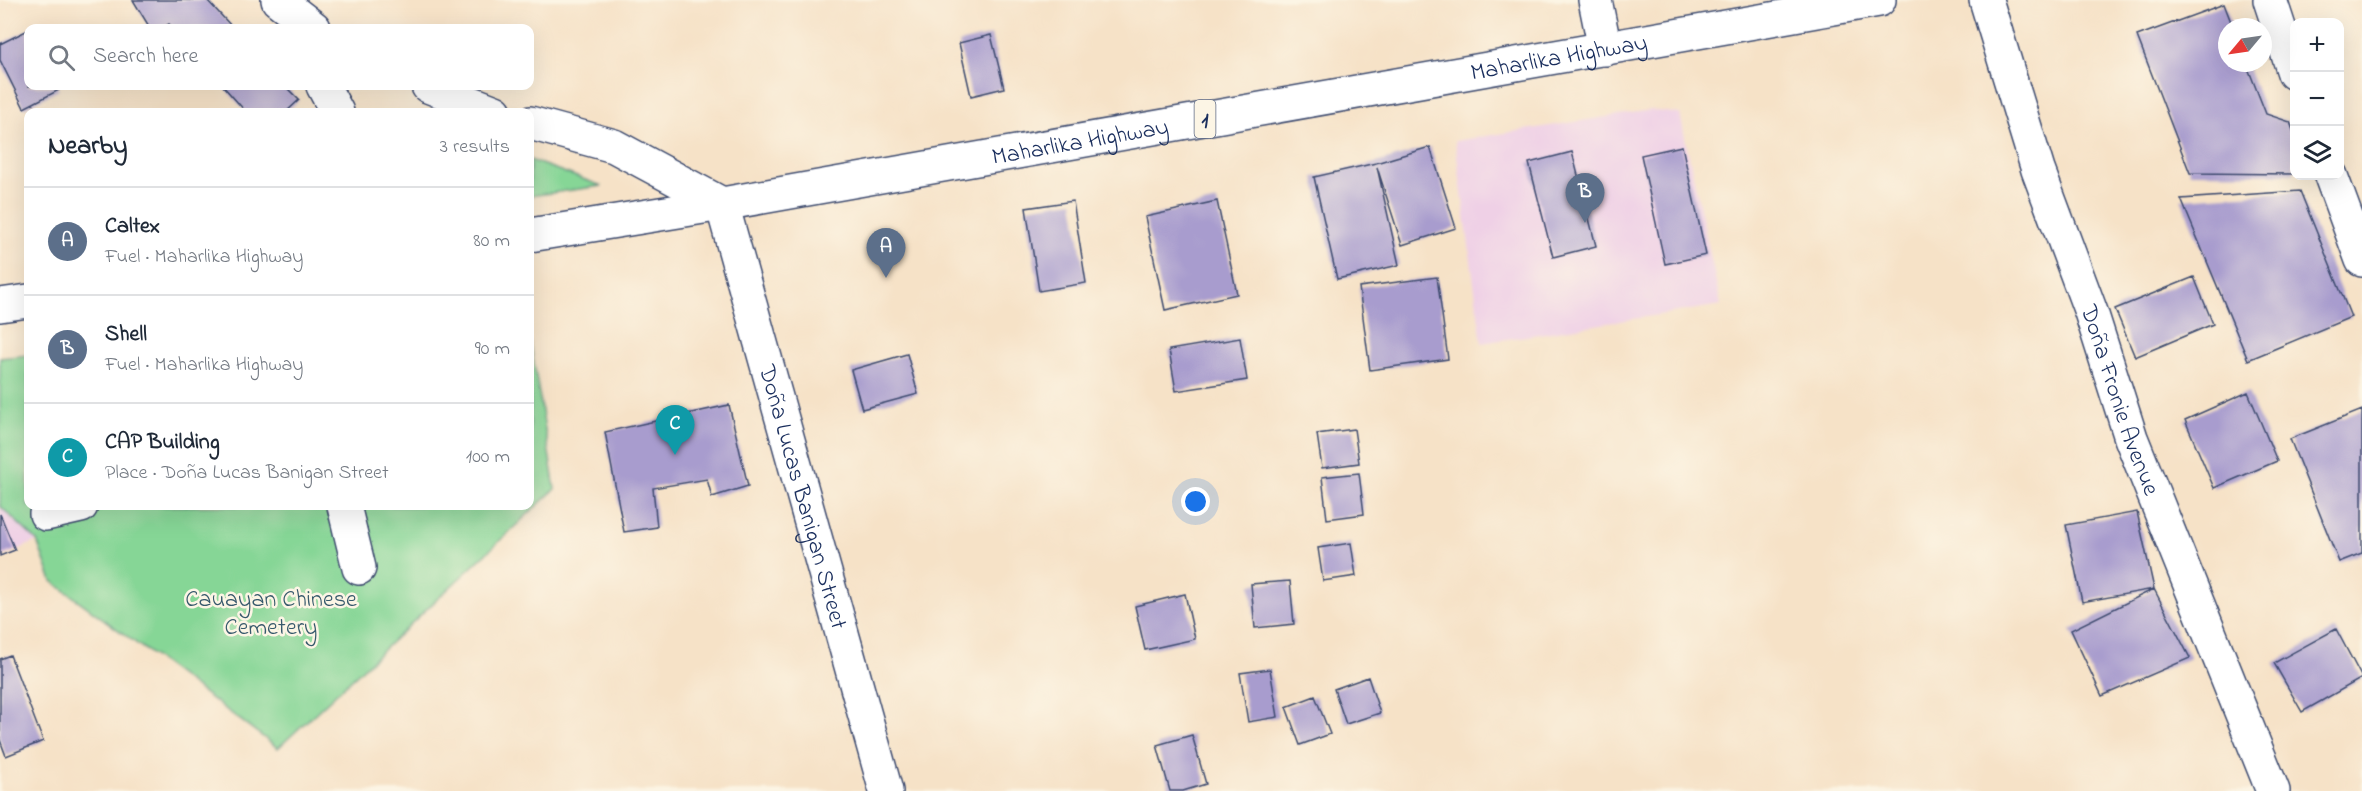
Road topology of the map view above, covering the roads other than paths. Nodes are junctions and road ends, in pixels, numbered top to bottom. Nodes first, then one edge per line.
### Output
1 (264, 0) edge
2 (278, 0) edge
3 (1595, 0) edge
4 (1879, 0) edge
5 (1986, 0) edge
6 (2270, 0) edge
7 (284, 24) edge
8 (309, 24) edge
9 (1605, 49) junction
10 (2295, 72) edge
11 (325, 90) edge
12 (438, 90) edge
13 (335, 108) edge
14 (485, 108) edge
15 (534, 124) edge
16 (2332, 180) edge
17 (722, 204) junction
18 (534, 234) edge
19 (2362, 260) edge
20 (24, 301) edge
21 (0, 304) edge
22 (64, 510) edge
23 (345, 510) edge
24 (46, 514) dead end
25 (359, 568) dead end
26 (886, 791) edge
27 (2273, 791) edge

1 - 7 main road
2 - 8 main road
3 - 9 main road
4 - 9 main road, Maharlika Highway / 1
5 - 27 main road, Doña Fronie Avenue
6 - 10 main road
9 - 17 main road, Maharlika Highway / 1
11 - 13 main road
12 - 14 main road
15 - 17 main road
16 - 19 main road
17 - 18 main road, Maharlika Highway / 1
17 - 26 main road, Doña Lucas Banigan Street
20 - 21 main road
22 - 24 main road
23 - 25 main road

